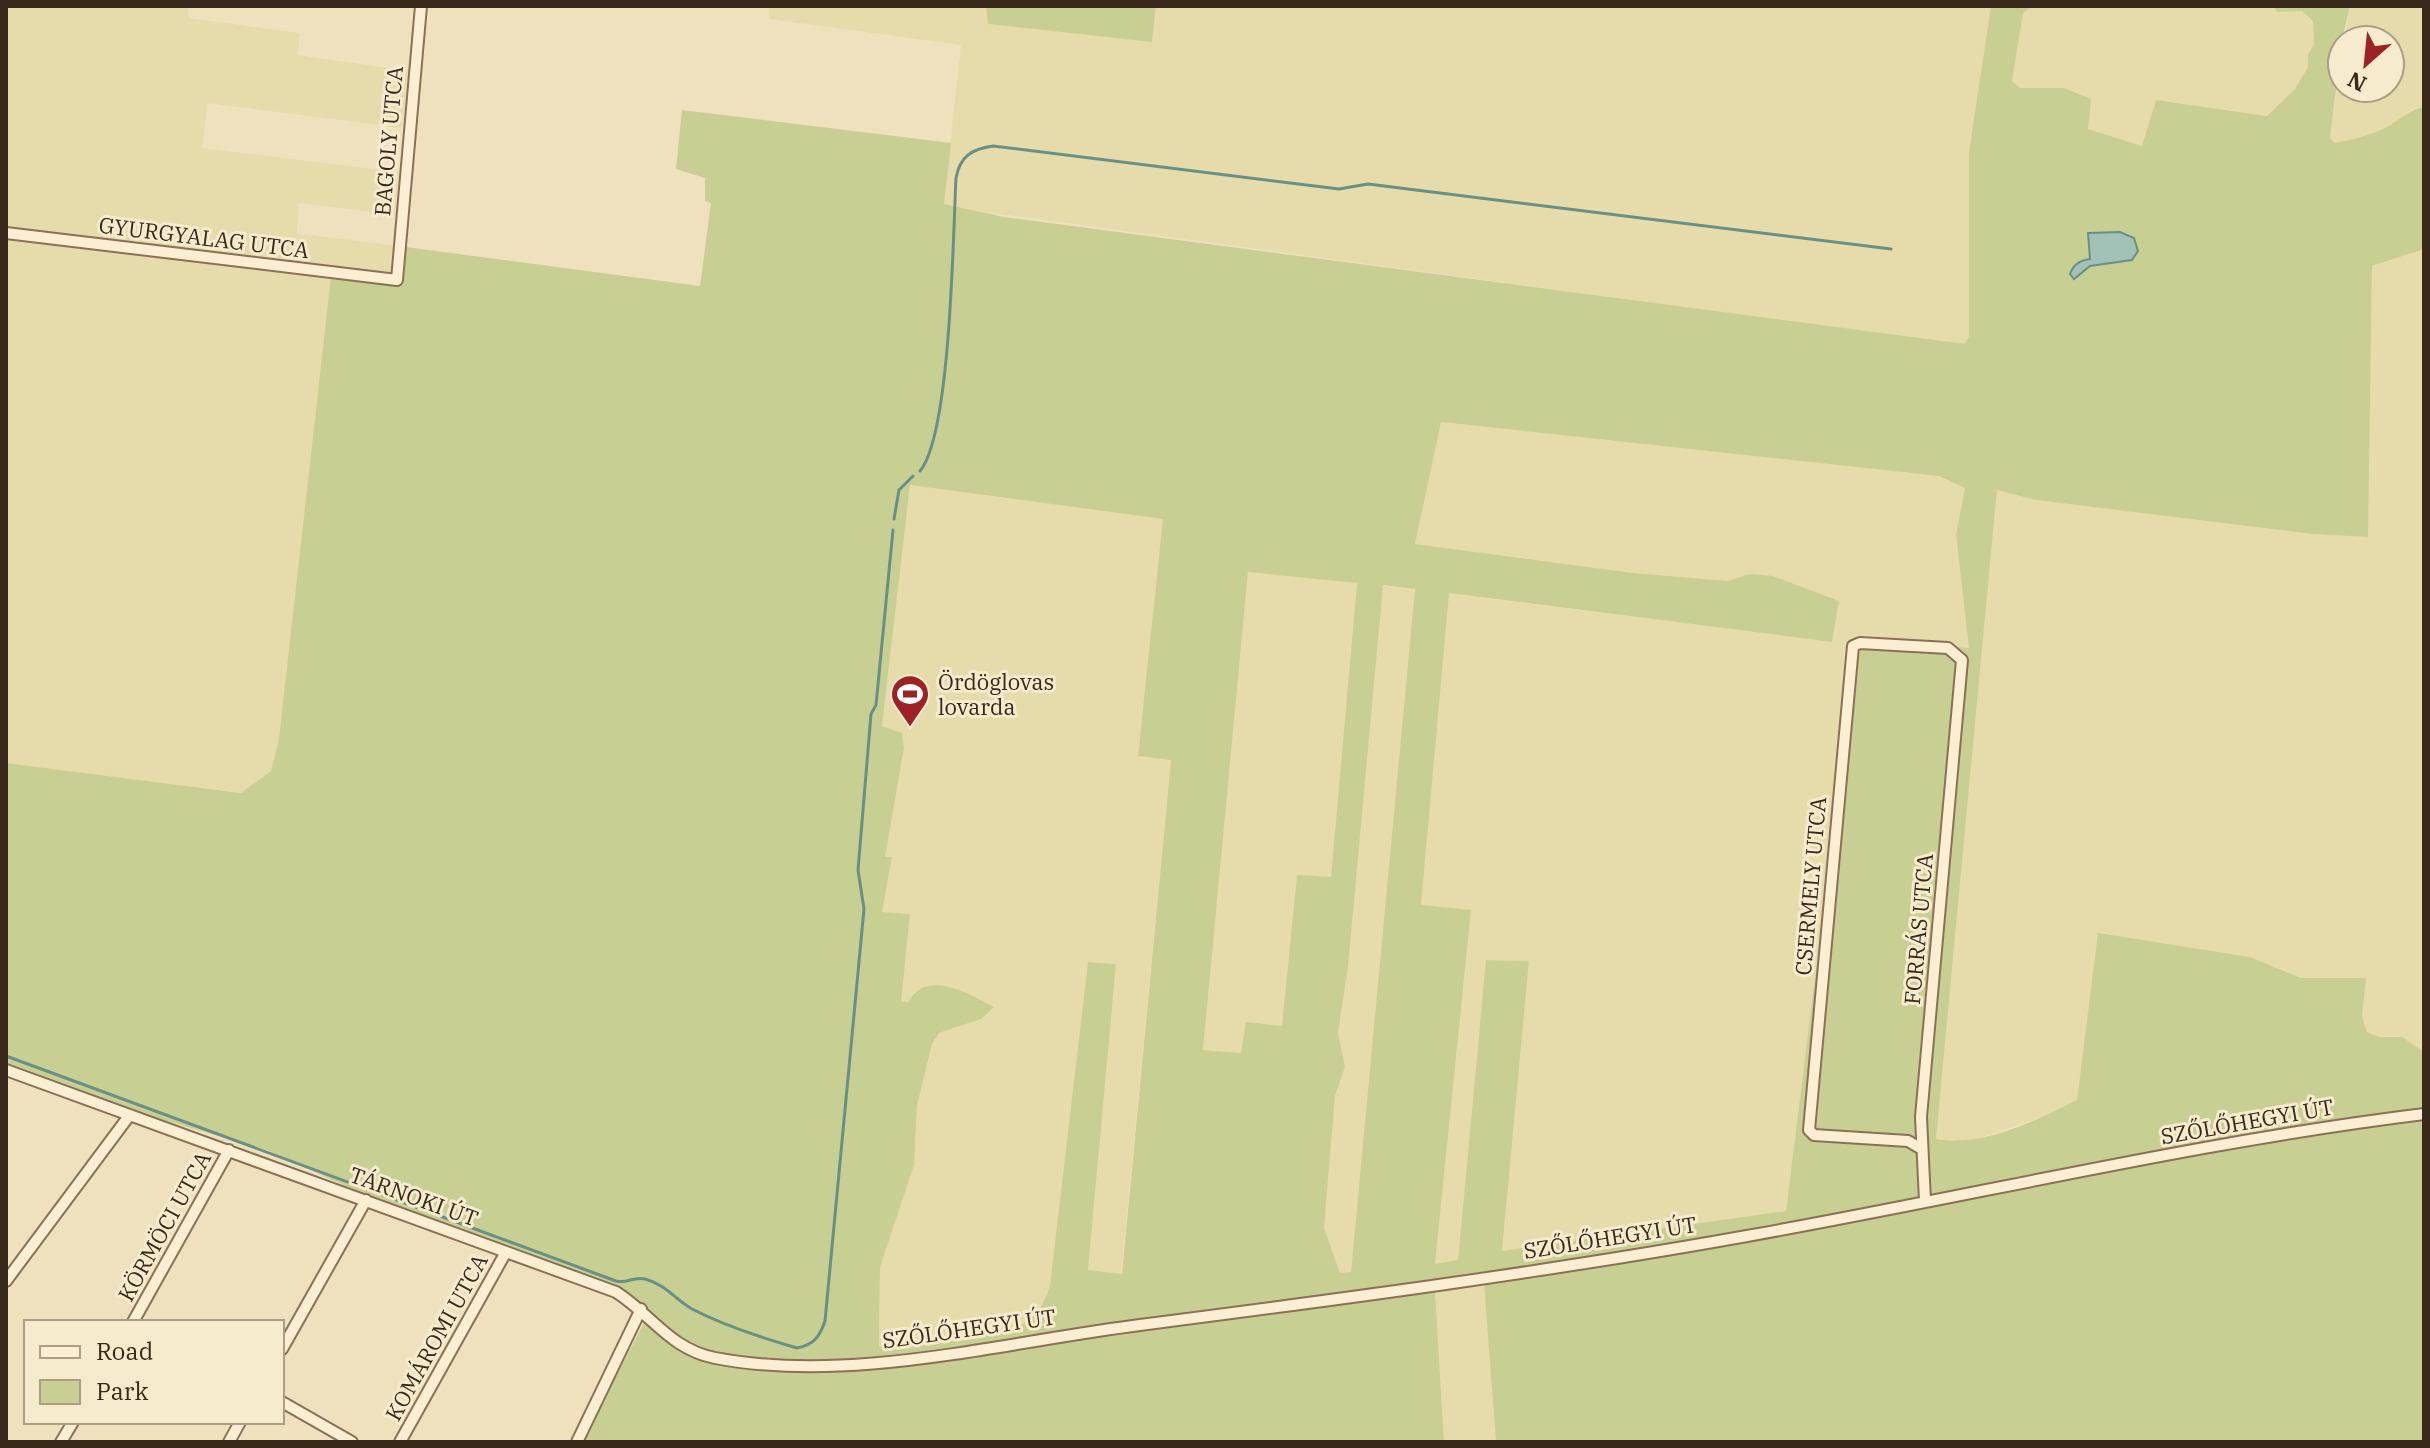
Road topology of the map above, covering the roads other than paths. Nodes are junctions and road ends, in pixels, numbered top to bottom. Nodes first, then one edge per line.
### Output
1 (421, 6) edge
2 (6, 233) edge
3 (397, 280) joint
4 (1962, 660) joint
5 (6, 1070) edge
6 (2424, 1114) edge
7 (129, 1116) junction
8 (1920, 1148) junction
9 (229, 1150) junction
10 (366, 1200) junction
11 (1925, 1201) junction
12 (506, 1252) junction
13 (6, 1281) edge
14 (641, 1309) junction
15 (137, 1320) edge
16 (284, 1345) edge
17 (797, 1365) joint
18 (284, 1403) edge
19 (72, 1424) edge
20 (239, 1424) edge
21 (61, 1442) edge
22 (229, 1442) edge
23 (352, 1442) edge
24 (400, 1442) edge
25 (577, 1442) edge

1 - 3 street, BAGOLY UTCA
2 - 3 street, GYURGYALAG UTCA
4 - 8 street, FORRÁS UTCA
4 - 8 street, CSERMELY UTCA
5 - 7 street, TÁRNOKI ÚT
6 - 11 street, SZŐLŐHEGYI ÚT
7 - 9 street, TÁRNOKI ÚT
7 - 13 street
8 - 11 street, FORRÁS UTCA
9 - 10 street, TÁRNOKI ÚT
9 - 15 street, KÖRMÖCI UTCA
10 - 12 street, TÁRNOKI ÚT
10 - 16 street
11 - 17 street, SZŐLŐHEGYI ÚT
12 - 14 street, TÁRNOKI ÚT
12 - 24 street, KOMÁROMI UTCA
14 - 17 street, TÁRNOKI ÚT
14 - 25 street
18 - 23 street
19 - 21 street
20 - 22 street

